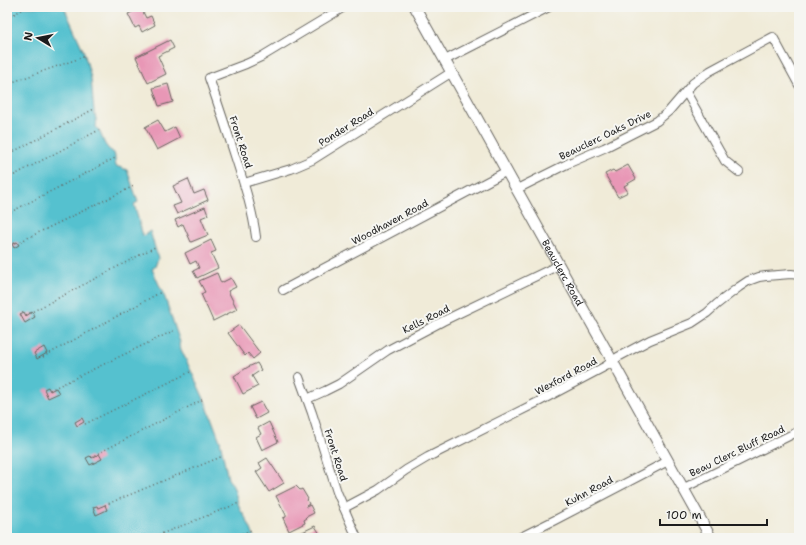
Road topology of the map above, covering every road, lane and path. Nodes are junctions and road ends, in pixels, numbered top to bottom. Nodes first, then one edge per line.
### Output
1 (27, 7) edge
2 (344, 7) edge
3 (415, 7) edge
4 (549, 7) edge
5 (7, 18) edge
6 (86, 56) dead end
7 (445, 60) junction
8 (452, 72) junction
9 (7, 84) edge
10 (799, 85) edge
11 (686, 92) junction
12 (94, 109) dead end
13 (99, 130) dead end
14 (7, 155) edge
15 (115, 158) dead end
16 (507, 171) junction
17 (739, 172) dead end
18 (7, 179) edge
19 (244, 182) junction
20 (134, 186) dead end
21 (517, 189) junction
22 (7, 214) edge
23 (256, 237) dead end
24 (17, 243) dead end
25 (155, 247) dead end
26 (559, 265) junction
27 (799, 275) edge
28 (283, 290) dead end
29 (161, 292) dead end
30 (26, 315) dead end
31 (175, 330) dead end
32 (43, 357) dead end
33 (613, 361) junction
34 (192, 371) dead end
35 (299, 377) dead end
36 (50, 390) dead end
37 (204, 399) dead end
38 (307, 399) junction
39 (85, 424) dead end
40 (799, 431) edge
41 (224, 456) dead end
42 (91, 457) dead end
43 (668, 461) junction
44 (684, 488) junction
45 (239, 503) dead end
46 (105, 506) dead end
47 (344, 508) junction
48 (251, 530) dead end
49 (151, 538) edge
50 (231, 538) edge
51 (357, 538) edge
52 (519, 538) edge
53 (711, 538) edge

1 - 5 path
2 - 19 street, Front Road
3 - 7 street, Beauclerc Road
4 - 7 street
6 - 9 path
7 - 8 street, Beauclerc Road
8 - 16 street, Beauclerc Road
8 - 19 street, Ponder Road
10 - 11 street, Beauclerc Oaks Drive
11 - 17 street
11 - 21 street, Beauclerc Oaks Drive
12 - 14 path
13 - 18 path
15 - 22 path
16 - 21 street, Beauclerc Road
16 - 28 street, Woodhaven Road
19 - 23 street, Front Road
20 - 24 path
21 - 26 street, Beauclerc Road
25 - 30 path
26 - 33 street, Beauclerc Road
26 - 38 street, Kells Road
27 - 33 street, Wexford Road
29 - 32 path
31 - 36 path
33 - 43 street, Beauclerc Road
33 - 47 street, Wexford Road
34 - 39 path
35 - 38 street, Front Road
37 - 42 path
38 - 47 street, Front Road
40 - 44 street, Beau Clerc Bluff Road
41 - 46 path
43 - 44 street, Beauclerc Road
43 - 52 street, Kuhn Road
44 - 53 street, Beauclerc Road
45 - 49 path
47 - 51 street, Front Road
48 - 50 path

